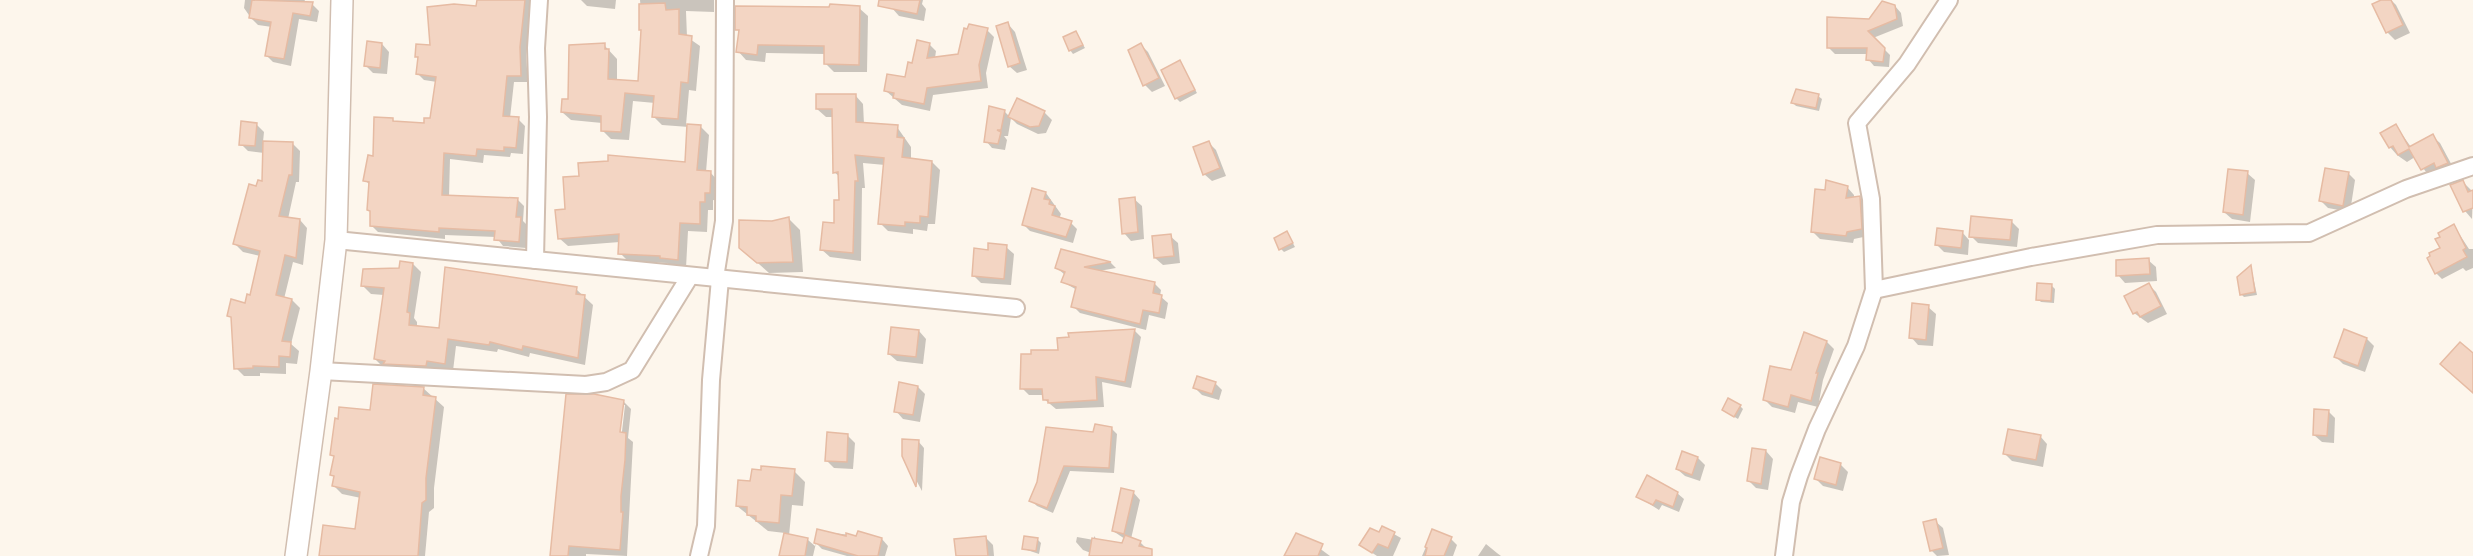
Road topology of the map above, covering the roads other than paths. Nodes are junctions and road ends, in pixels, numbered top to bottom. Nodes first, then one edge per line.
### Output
1 (342, 0) edge
2 (539, 0) edge
3 (725, 0) edge
4 (1949, 0) edge
5 (2473, 166) edge
6 (336, 240) junction
7 (535, 260) junction
8 (690, 276) junction
9 (717, 278) junction
10 (1874, 290) junction
11 (1016, 308) dead end
12 (321, 372) junction
13 (296, 556) edge
14 (699, 556) edge
15 (1784, 556) edge

1 - 6 street
2 - 7 street
3 - 9 street
4 - 10 street
5 - 10 street
6 - 7 street
6 - 12 street
7 - 8 street
8 - 9 street
8 - 12 street
9 - 11 street
9 - 14 street
10 - 15 street
12 - 13 street

